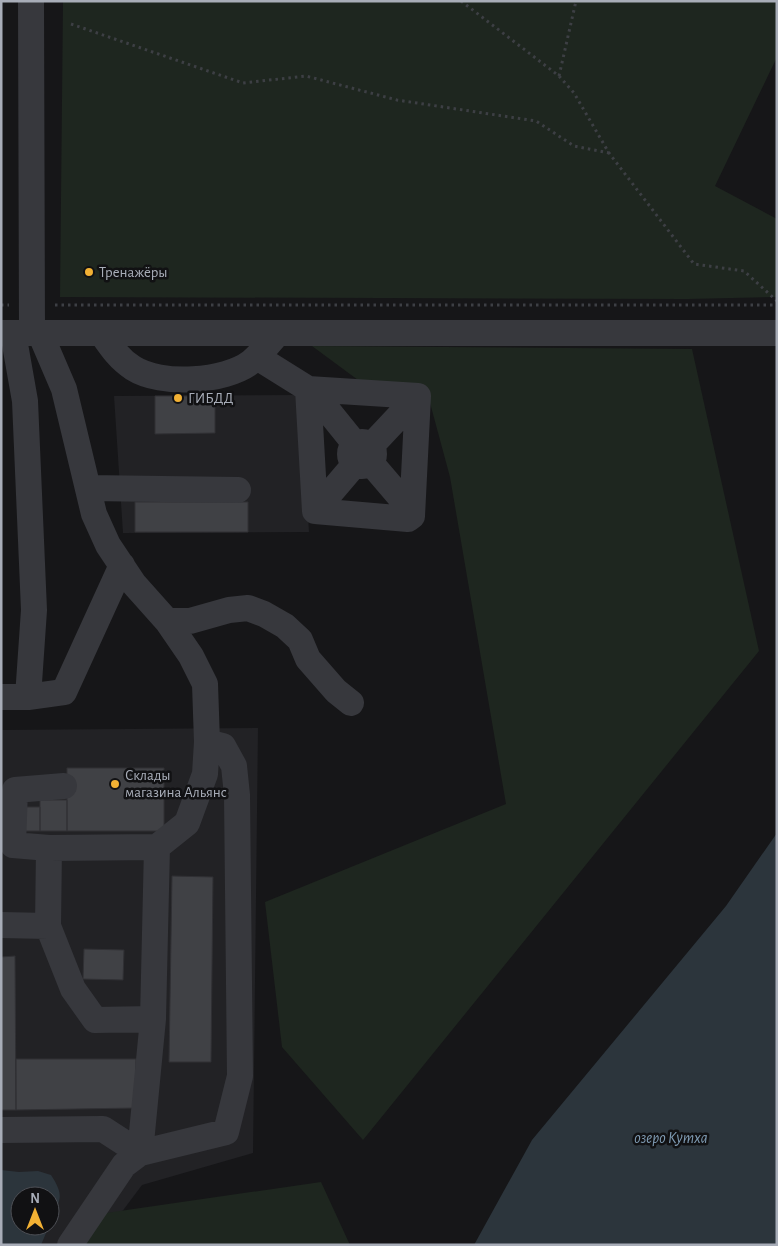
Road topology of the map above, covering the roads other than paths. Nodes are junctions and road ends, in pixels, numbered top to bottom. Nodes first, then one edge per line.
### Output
1 (31, 1) edge
2 (22, 333) edge
3 (777, 333) edge
4 (102, 334) junction
5 (278, 334) junction
6 (257, 357) junction
7 (308, 389) junction
8 (418, 396) junction
9 (311, 452) junction
10 (363, 454) junction
11 (415, 456) junction
12 (88, 488) junction
13 (238, 490) dead end
14 (315, 511) junction
15 (412, 511) junction
16 (122, 565) junction
17 (167, 621) junction
18 (1, 697) edge
19 (28, 697) junction
20 (351, 703) dead end
21 (207, 742) junction
22 (64, 786) dead end
23 (157, 847) junction
24 (49, 848) junction
25 (1, 925) edge
26 (48, 926) junction
27 (153, 1019) junction
28 (1, 1130) edge
29 (140, 1153) junction
30 (70, 1245) edge

1 - 2 street
2 - 4 street
2 - 12 street
2 - 19 street
3 - 5 street
4 - 5 street
4 - 6 street
5 - 6 street
6 - 7 street
7 - 8 street
7 - 9 street
7 - 10 street
8 - 10 street
8 - 11 street
9 - 10 street
9 - 14 street
10 - 11 street
10 - 14 street
10 - 15 street
11 - 15 street
12 - 13 street
12 - 16 street
14 - 15 street
16 - 17 street
16 - 19 street
17 - 20 street
17 - 21 street
18 - 19 street
21 - 23 street
21 - 29 street
22 - 24 street
23 - 24 street
23 - 27 street
24 - 26 street
25 - 26 street
26 - 27 street
27 - 29 street
28 - 29 street
29 - 30 street

